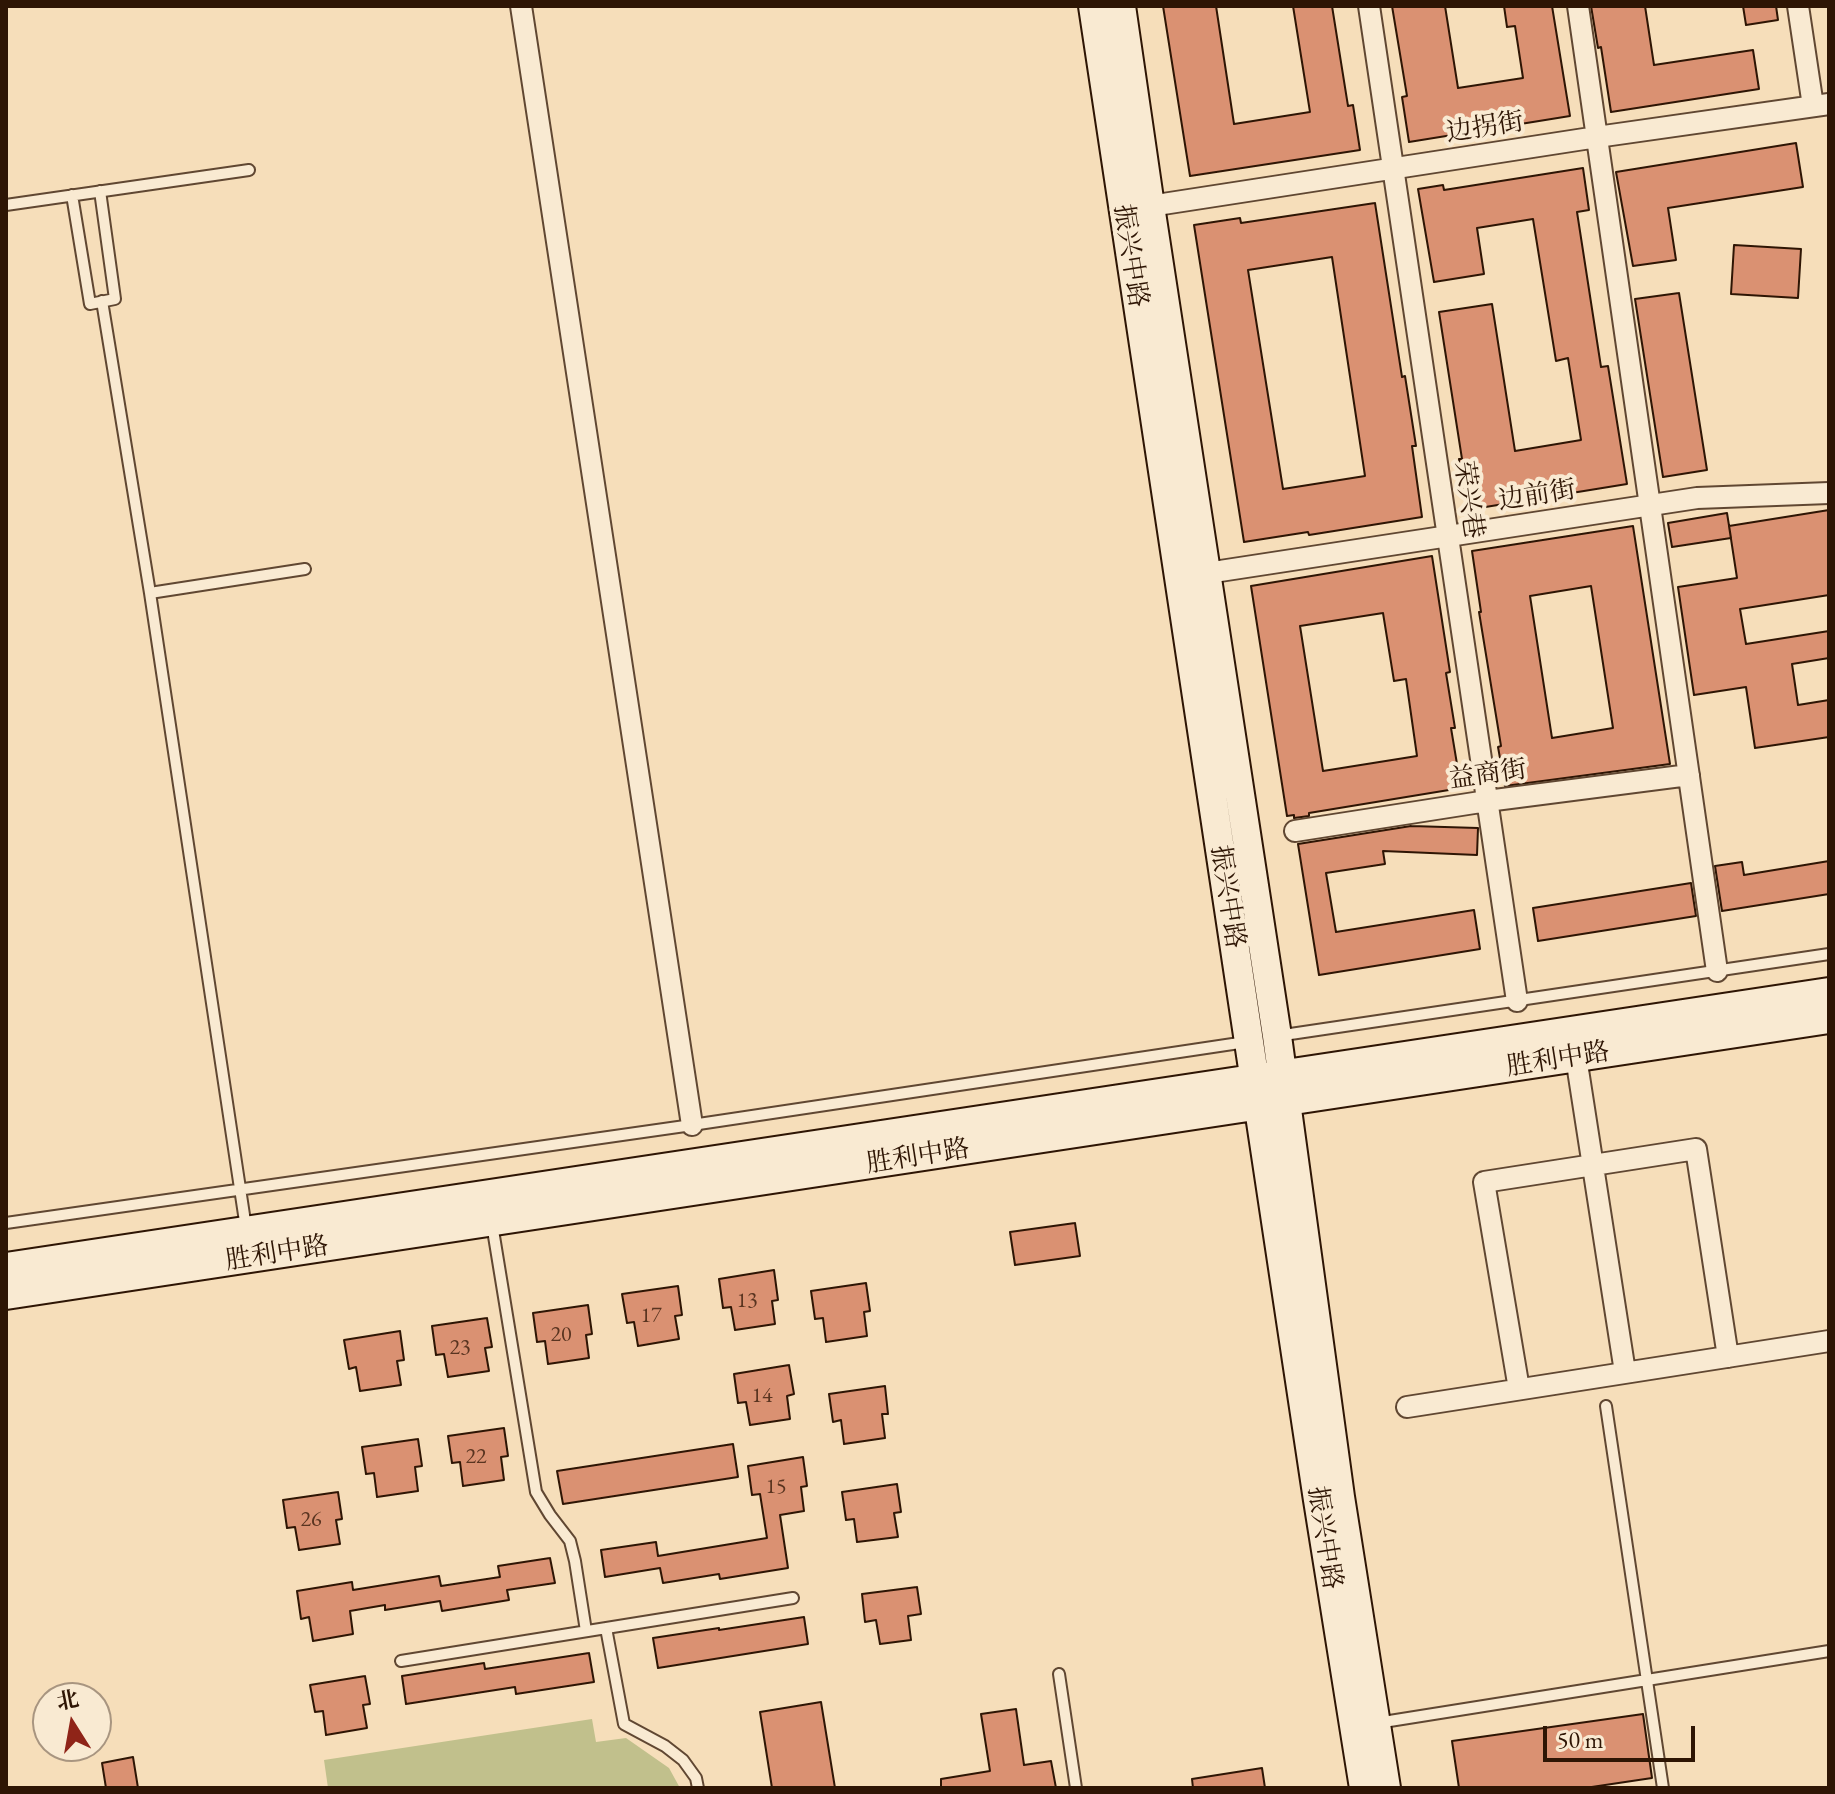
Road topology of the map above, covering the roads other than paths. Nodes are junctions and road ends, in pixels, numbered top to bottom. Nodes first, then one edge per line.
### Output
1 (521, 6) edge
2 (1093, 6) edge
3 (1121, 6) edge
4 (1369, 6) edge
5 (1578, 6) edge
6 (1798, 6) edge
7 (1821, 105) edge
8 (1597, 137) junction
9 (1393, 169) junction
10 (249, 170) dead end
11 (100, 191) junction
12 (72, 195) junction
13 (6, 205) edge
14 (1150, 206) junction
15 (102, 301) junction
16 (1829, 493) edge
17 (1650, 505) junction
18 (1448, 536) junction
19 (305, 569) dead end
20 (1207, 573) junction
21 (150, 593) junction
22 (1689, 775) junction
23 (1487, 801) junction
24 (1295, 831) dead end
25 (1829, 954) edge
26 (1717, 971) junction
27 (1829, 992) edge
28 (1517, 1001) junction
29 (1829, 1019) edge
30 (1277, 1036) junction
31 (1249, 1041) junction
32 (1576, 1057) junction
33 (1270, 1090) junction
34 (692, 1125) junction
35 (1594, 1165) junction
36 (240, 1190) junction
37 (492, 1222) junction
38 (6, 1223) edge
39 (246, 1231) junction
40 (6, 1267) edge
41 (6, 1295) edge
42 (1829, 1341) edge
43 (1728, 1357) junction
44 (1625, 1372) junction
45 (1519, 1389) junction
46 (1606, 1406) dead end
47 (1407, 1407) dead end
48 (793, 1598) dead end
49 (606, 1628) junction
50 (586, 1631) junction
51 (1829, 1651) edge
52 (401, 1661) dead end
53 (1059, 1674) dead end
54 (1647, 1680) junction
55 (1376, 1723) junction
56 (698, 1788) edge
57 (1076, 1788) edge
58 (1364, 1788) edge
59 (1386, 1788) edge
60 (1663, 1788) edge

1 - 34 street
2 - 31 main road, 振兴中路
3 - 14 main road, 振兴中路
4 - 9 street, 荣兴巷
5 - 8 street
6 - 7 street
7 - 8 street, 边拐街
8 - 9 street, 边拐街
8 - 17 street
9 - 14 street, 边拐街
9 - 18 street, 荣兴巷
10 - 11 lane
11 - 12 lane
11 - 15 lane
12 - 13 lane
12 - 15 lane
14 - 20 main road, 振兴中路
15 - 21 lane
16 - 17 street, 边前街
17 - 18 street, 边前街
17 - 22 street
18 - 20 street, 边前街
18 - 23 street, 荣兴巷
19 - 21 lane
20 - 30 main road, 振兴中路
21 - 36 lane
22 - 23 street, 益商街
22 - 26 street
23 - 24 street, 益商街
23 - 28 street, 荣兴巷
25 - 26 lane
26 - 28 lane
27 - 33 main road, 胜利中路
28 - 30 lane
29 - 32 main road, 胜利中路
30 - 31 lane
30 - 33 main road, 振兴中路
31 - 33 main road, 振兴中路
31 - 34 lane
32 - 33 main road, 胜利中路
32 - 35 street
33 - 37 main road, 胜利中路
33 - 39 main road, 胜利中路
33 - 55 main road, 振兴中路
33 - 58 main road, 振兴中路
34 - 36 lane
35 - 43 street
35 - 44 street
35 - 45 street
36 - 38 lane
36 - 39 lane
37 - 41 main road, 胜利中路
37 - 50 lane
39 - 40 main road, 胜利中路
42 - 43 street
43 - 44 street
44 - 45 street
45 - 47 street
46 - 54 lane
48 - 49 lane
49 - 50 lane
49 - 56 lane
50 - 52 lane
51 - 54 lane
53 - 57 lane
54 - 55 lane
54 - 60 lane
55 - 59 main road, 振兴中路

